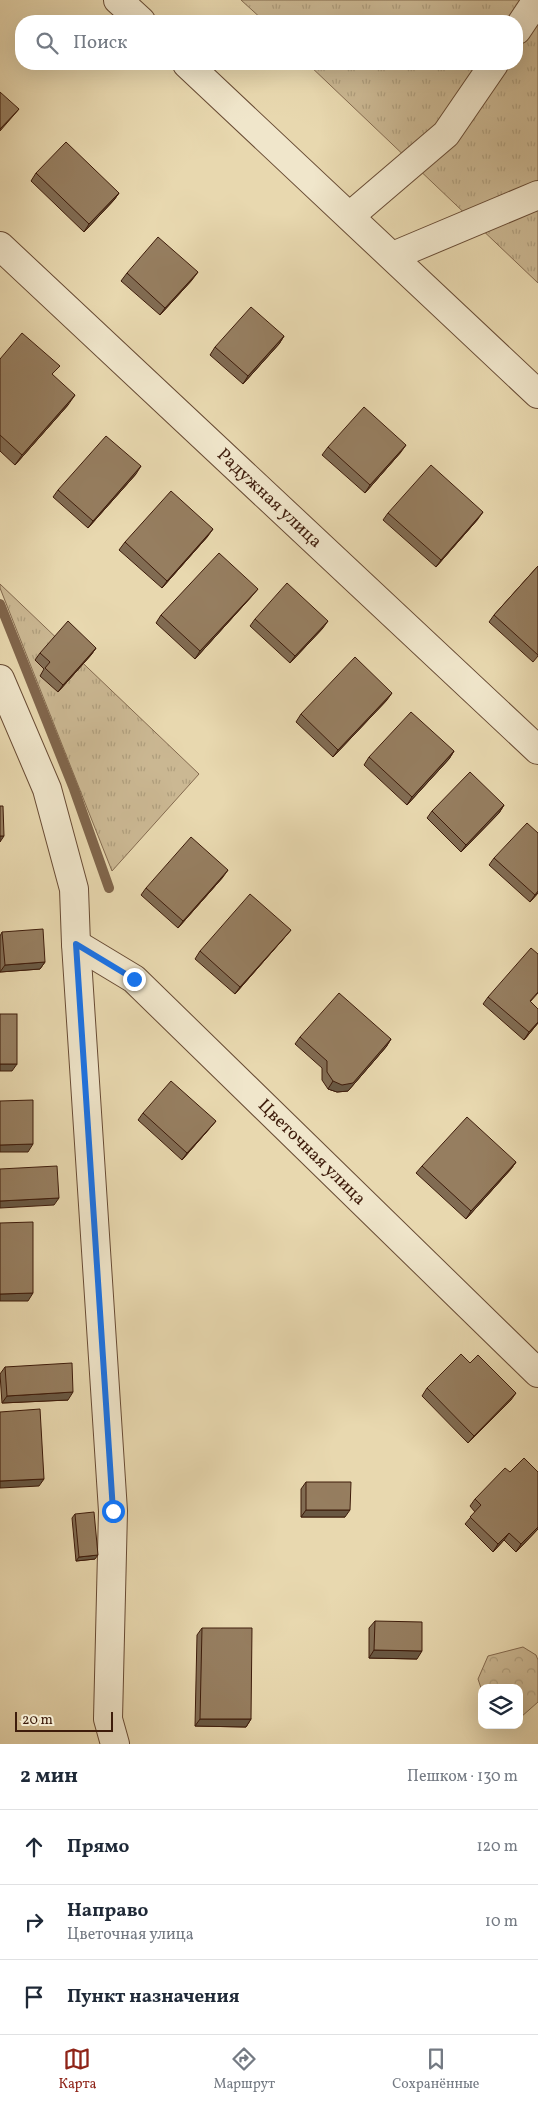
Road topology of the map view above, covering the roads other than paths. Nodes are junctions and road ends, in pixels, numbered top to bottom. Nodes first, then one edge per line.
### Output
1 (118, 0) edge
2 (537, 0) edge
3 (134, 15) edge
4 (523, 21) edge
5 (193, 70) edge
6 (490, 70) edge
7 (538, 195) edge
8 (350, 216) junction
9 (0, 246) edge
10 (393, 256) junction
11 (538, 394) edge
12 (0, 679) edge
13 (538, 750) edge
14 (76, 944) junction
15 (538, 1373) edge
16 (115, 1744) edge

1 - 3 street
2 - 4 street
5 - 8 street
6 - 8 street
7 - 10 street
8 - 10 street
9 - 13 street, Радужная улица
10 - 11 street
12 - 14 street
14 - 15 street, Цветочная улица
14 - 16 street

